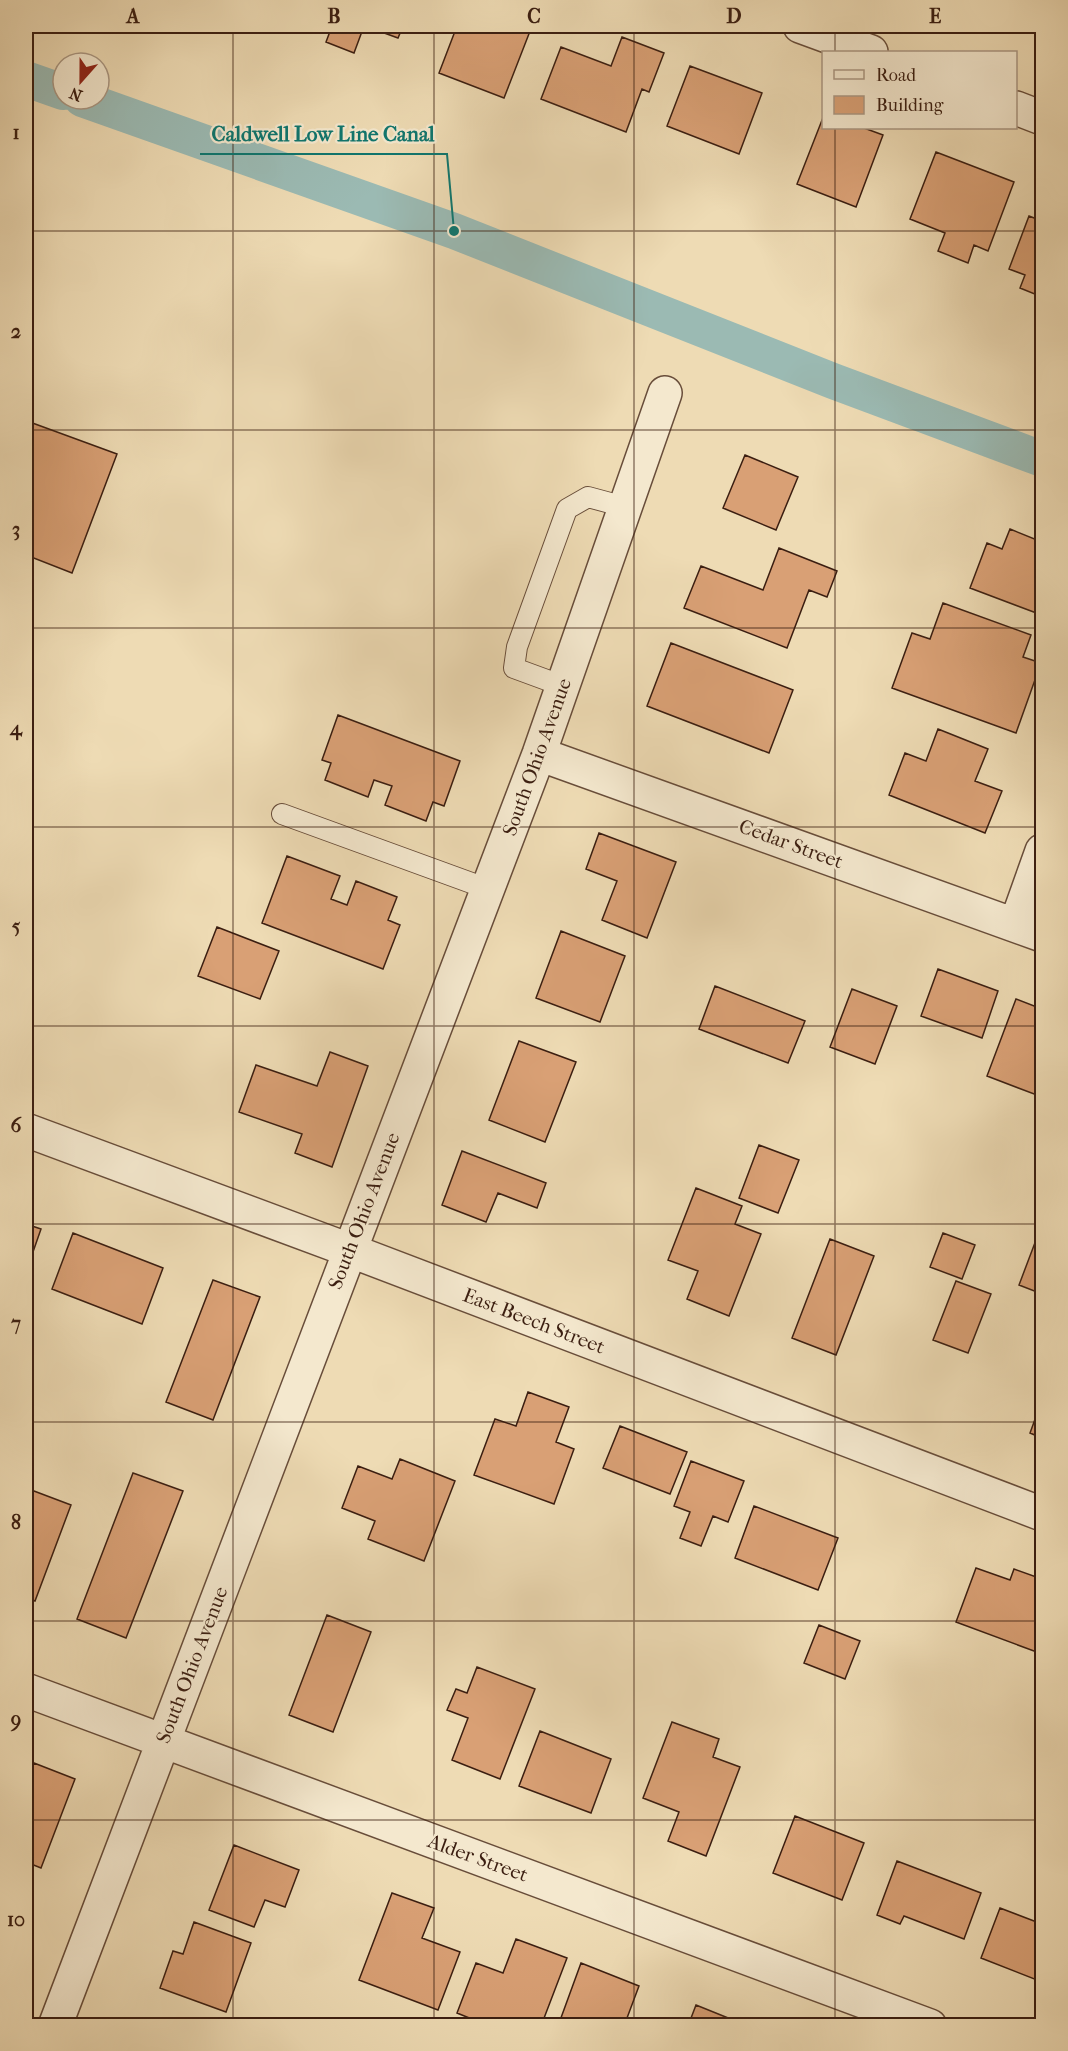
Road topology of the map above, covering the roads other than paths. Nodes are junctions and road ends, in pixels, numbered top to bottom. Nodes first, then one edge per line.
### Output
1 (812, 28) edge
2 (869, 51) edge
3 (1017, 108) edge
4 (1042, 118) edge
5 (665, 393) dead end
6 (625, 507) junction
7 (563, 686) junction
8 (539, 754) junction
9 (282, 814) dead end
10 (1042, 851) edge
11 (488, 889) junction
12 (1029, 930) edge
13 (26, 1130) edge
14 (349, 1250) junction
15 (1042, 1514) edge
16 (26, 1690) edge
17 (164, 1741) junction
18 (55, 2025) edge
19 (930, 2025) edge

1 - 2 street
3 - 4 street
5 - 6 street, South Ohio Avenue
6 - 7 street, South Ohio Avenue
6 - 7 lane
7 - 8 street, South Ohio Avenue
8 - 11 street, South Ohio Avenue
8 - 12 street, Cedar Street
9 - 11 lane
10 - 12 street
11 - 14 street, South Ohio Avenue
13 - 14 street, East Beech Street
14 - 15 street, East Beech Street
14 - 17 street, South Ohio Avenue
16 - 17 street, Alder Street
17 - 18 street, South Ohio Avenue
17 - 19 street, Alder Street

